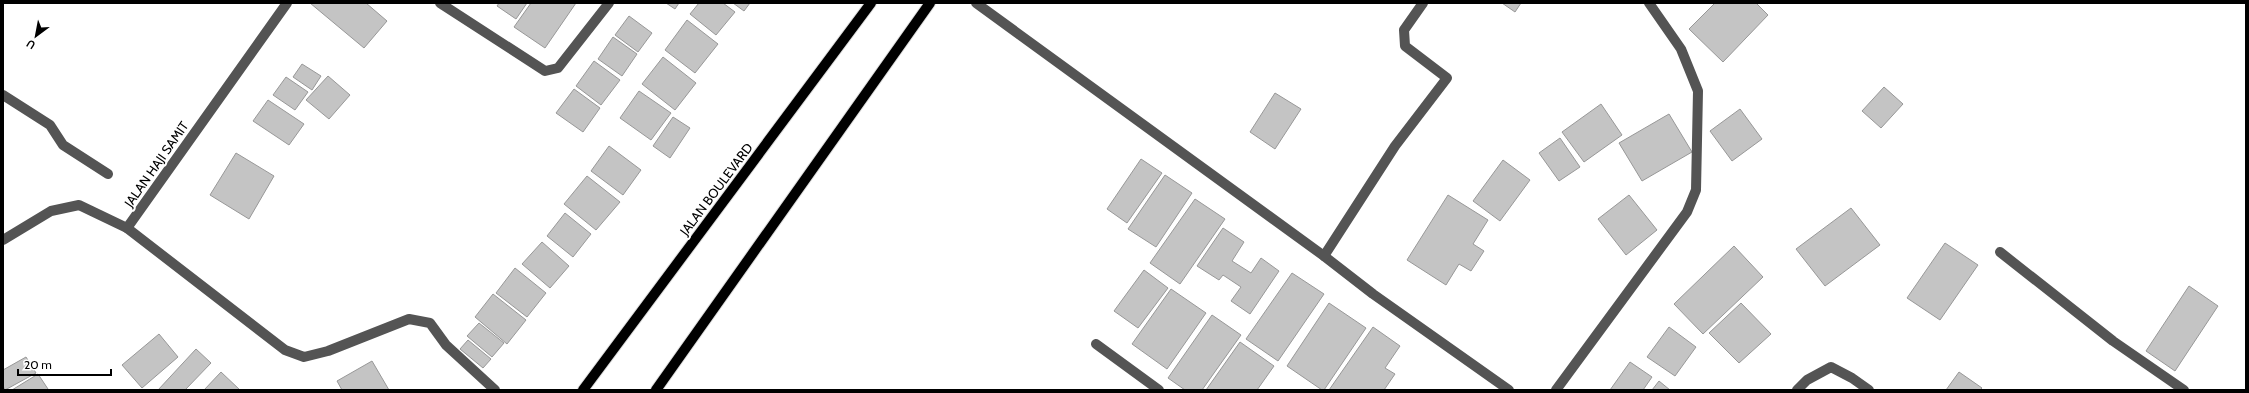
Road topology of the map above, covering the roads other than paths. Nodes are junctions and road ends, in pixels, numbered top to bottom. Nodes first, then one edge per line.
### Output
1 (287, 3) edge
2 (440, 3) edge
3 (609, 3) edge
4 (871, 3) edge
5 (930, 3) edge
6 (976, 3) edge
7 (1423, 3) edge
8 (1649, 3) edge
9 (3, 95) edge
10 (108, 174) dead end
11 (127, 228) junction
12 (3, 240) edge
13 (2000, 252) dead end
14 (1324, 256) junction
15 (1096, 344) dead end
16 (495, 390) edge
17 (583, 390) edge
18 (656, 390) edge
19 (1159, 390) edge
20 (1509, 390) edge
21 (1556, 390) edge
22 (1797, 390) edge
23 (1869, 390) edge
24 (2184, 390) edge

1 - 11 street, JALAN HAJI SAMIT
2 - 3 street
4 - 17 main road, JALAN BOULEVARD
5 - 18 main road
6 - 14 street
7 - 14 street
8 - 21 street
9 - 10 street
11 - 12 street, JALAN HAJI SAMIT
11 - 16 street
13 - 24 street
14 - 20 street
15 - 19 street
22 - 23 street

